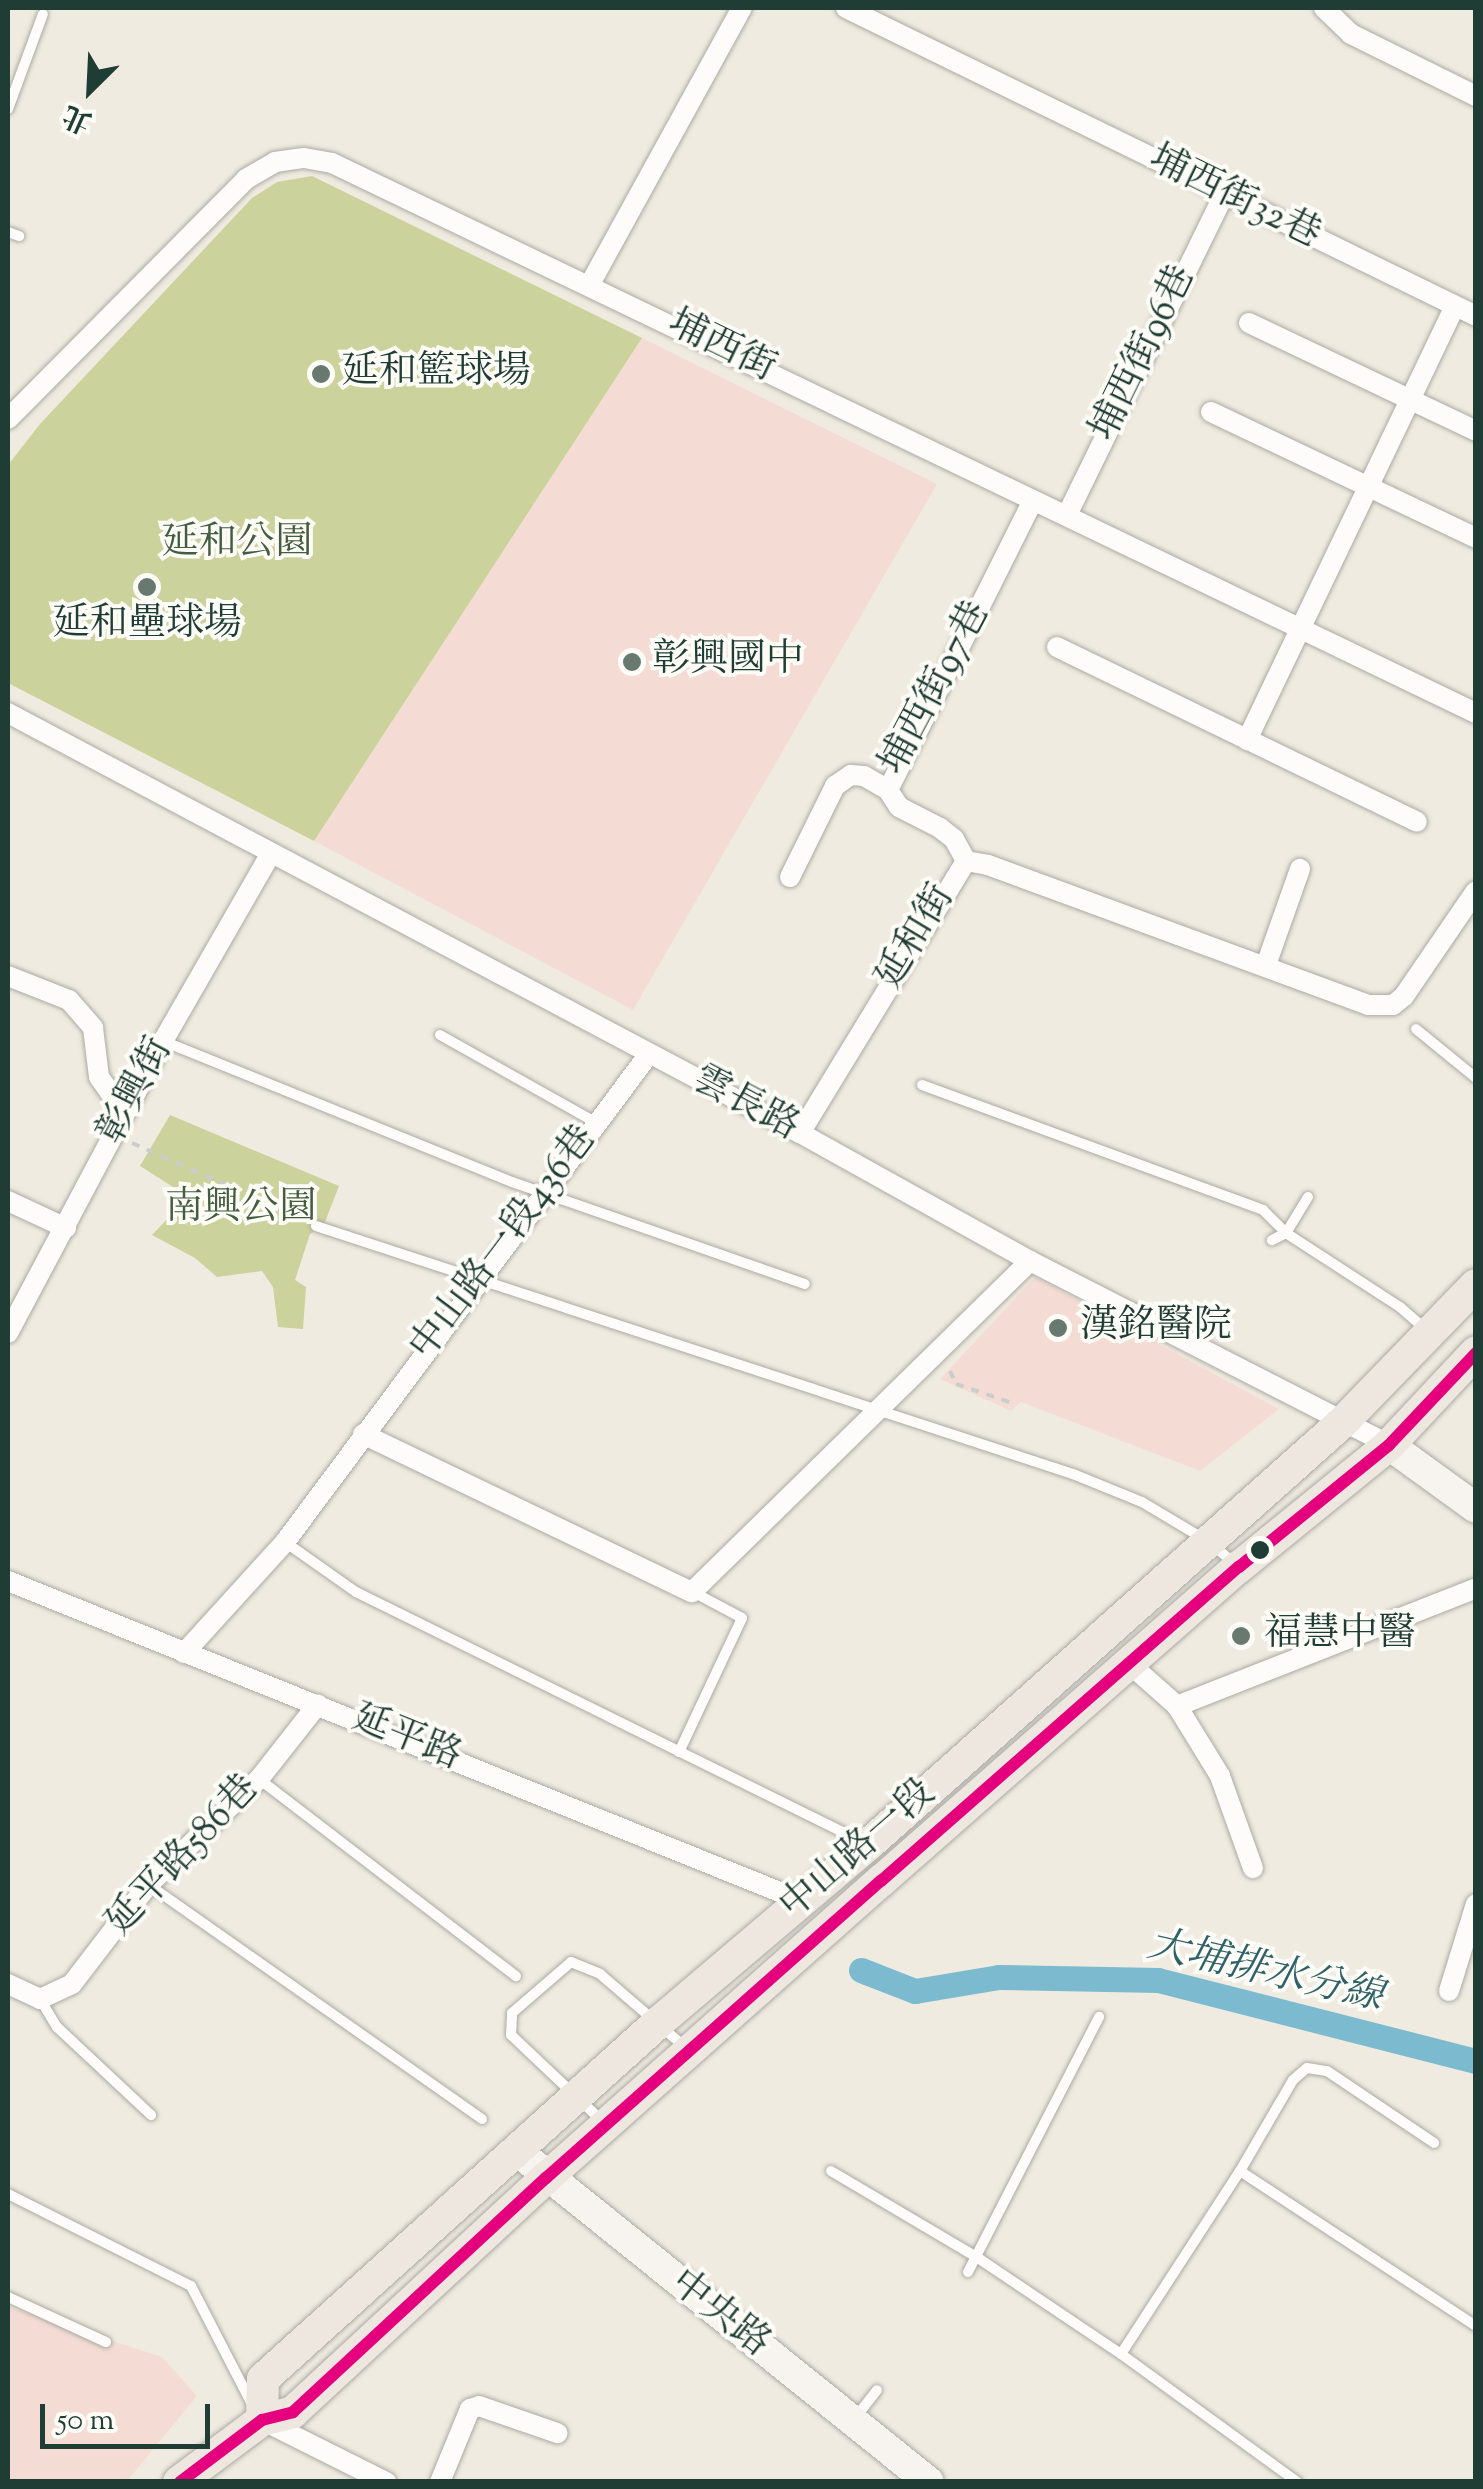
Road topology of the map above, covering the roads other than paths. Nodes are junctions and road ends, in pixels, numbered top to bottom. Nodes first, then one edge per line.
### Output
1 (742, 8) edge
2 (1324, 8) edge
3 (858, 10) edge
4 (42, 14) dead end
5 (1476, 96) edge
6 (8, 108) edge
7 (1224, 194) junction
8 (590, 284) junction
9 (1455, 306) junction
10 (1476, 316) edge
11 (1248, 323) dead end
12 (14, 399) edge
13 (1410, 401) junction
14 (1211, 412) dead end
15 (8, 419) edge
16 (1476, 431) edge
17 (1369, 488) junction
18 (1034, 501) junction
19 (1067, 514) junction
20 (1476, 538) edge
21 (1303, 628) junction
22 (1057, 647) dead end
23 (8, 713) edge
24 (1476, 713) edge
25 (1247, 740) junction
26 (888, 790) junction
27 (1417, 822) dead end
28 (271, 853) junction
29 (966, 861) junction
30 (1300, 869) dead end
31 (790, 877) dead end
32 (1475, 894) edge
33 (1266, 965) junction
34 (8, 976) edge
35 (1416, 1029) dead end
36 (440, 1035) dead end
37 (163, 1042) junction
38 (648, 1054) junction
39 (1476, 1078) edge
40 (922, 1084) dead end
41 (125, 1114) junction
42 (597, 1122) junction
43 (800, 1134) junction
44 (546, 1191) junction
45 (1308, 1197) dead end
46 (8, 1201) edge
47 (316, 1226) dead end
48 (66, 1228) junction
49 (1286, 1233) junction
50 (1272, 1240) dead end
51 (1030, 1261) junction
52 (479, 1277) junction
53 (805, 1284) dead end
54 (1476, 1285) edge
55 (1430, 1333) junction
56 (8, 1334) edge
57 (1476, 1352) edge
58 (879, 1408) junction
59 (1345, 1420) junction
60 (363, 1434) junction
61 (1389, 1444) junction
62 (1476, 1508) edge
63 (285, 1542) junction
64 (1209, 1542) junction
65 (1239, 1567) junction
66 (8, 1580) edge
67 (1476, 1588) edge
68 (692, 1592) junction
69 (184, 1653) junction
70 (1132, 1666) junction
71 (318, 1704) junction
72 (1177, 1706) junction
73 (679, 1752) junction
74 (258, 1778) junction
75 (868, 1844) junction
76 (1253, 1868) dead end
77 (148, 1885) junction
78 (802, 1902) junction
79 (1476, 1904) edge
80 (516, 1976) dead end
81 (8, 1984) edge
82 (1449, 1991) dead end
83 (40, 1999) junction
84 (1099, 2016) dead end
85 (659, 2022) junction
86 (690, 2051) junction
87 (579, 2097) junction
88 (150, 2115) dead end
89 (482, 2119) dead end
90 (606, 2125) junction
91 (1434, 2143) dead end
92 (518, 2152) junction
93 (830, 2171) dead end
94 (1240, 2171) junction
95 (546, 2178) junction
96 (8, 2194) edge
97 (978, 2258) junction
98 (968, 2272) dead end
99 (8, 2297) edge
100 (1476, 2326) edge
101 (106, 2342) dead end
102 (1121, 2354) junction
103 (877, 2390) dead end
104 (262, 2420) junction
105 (853, 2422) junction
106 (557, 2432) dead end
107 (926, 2481) edge
108 (179, 2482) edge
109 (386, 2482) edge
110 (440, 2482) edge
111 (1297, 2482) edge

1 - 8 street
2 - 5 street
3 - 7 street, 埔西街32巷
4 - 6 lane
7 - 9 street, 埔西街32巷
7 - 19 street, 埔西街96巷
8 - 12 street, 埔西街
8 - 18 street, 埔西街
9 - 10 street, 埔西街32巷
9 - 13 street
11 - 13 street
12 - 15 street, 埔西街
13 - 16 street
13 - 17 street
14 - 17 street
17 - 20 street
17 - 21 street
18 - 19 street, 埔西街
18 - 26 street, 埔西街97巷
19 - 21 street, 埔西街
21 - 24 street, 埔西街
21 - 25 street
22 - 25 street
23 - 28 street, 雲長路
25 - 27 street
26 - 29 street
26 - 31 street, 埔西街97巷
28 - 37 street, 彰興街
28 - 38 street, 雲長路
29 - 33 street, 延和街
29 - 43 street, 延和街
30 - 33 street
32 - 33 street, 延和街
34 - 41 street
35 - 39 lane
36 - 42 lane
37 - 41 street, 彰興街
37 - 44 lane
38 - 42 street, 中山路一段436巷
38 - 43 street, 雲長路
40 - 49 lane
41 - 48 street, 彰興街
42 - 44 street, 中山路一段436巷
43 - 51 street, 雲長路
44 - 52 street, 中山路一段436巷
44 - 53 lane
45 - 49 lane
46 - 48 street
47 - 52 lane
48 - 56 street, 彰興街
49 - 50 lane
49 - 55 lane
51 - 58 street
51 - 59 street, 雲長路
52 - 58 lane
52 - 60 street, 中山路一段436巷
54 - 55 main road, 中山路一段
55 - 59 main road, 中山路一段
57 - 61 main road, 中山路一段
58 - 64 lane
58 - 68 street
59 - 61 street, 雲長路
59 - 64 main road, 中山路一段
60 - 63 street, 中山路一段436巷
60 - 68 street
61 - 62 street, 雲長路
61 - 65 main road, 中山路一段
63 - 69 street, 中山路一段436巷
63 - 73 lane
64 - 65 lane
64 - 75 main road, 中山路一段
65 - 70 main road, 中山路一段
66 - 69 street, 延平路
67 - 72 street
68 - 73 lane
69 - 71 street, 延平路
70 - 72 street
70 - 86 main road, 中山路一段
71 - 74 street, 延平路586巷
71 - 78 street, 延平路
72 - 76 street
73 - 75 lane
74 - 77 street, 延平路586巷
74 - 80 lane
75 - 78 main road, 中山路一段
77 - 83 street, 延平路586巷
77 - 89 lane
78 - 85 main road, 中山路一段
79 - 82 street
81 - 83 street
83 - 88 lane
84 - 97 lane
85 - 86 lane
85 - 87 main road, 中山路一段
85 - 87 lane
86 - 90 main road, 中山路一段
87 - 90 lane
87 - 92 main road, 中山路一段
90 - 95 main road, 中山路一段
91 - 94 lane
92 - 95 street, 中央路
92 - 104 main road, 中山路一段
93 - 97 lane
94 - 100 lane
94 - 102 lane
95 - 104 main road, 中山路一段
95 - 105 street, 中央路
96 - 104 lane
97 - 98 lane
97 - 102 lane
99 - 101 lane
102 - 111 lane
103 - 105 lane
104 - 108 main road, 中山路一段
104 - 109 street
105 - 107 street, 中央路
106 - 110 street

